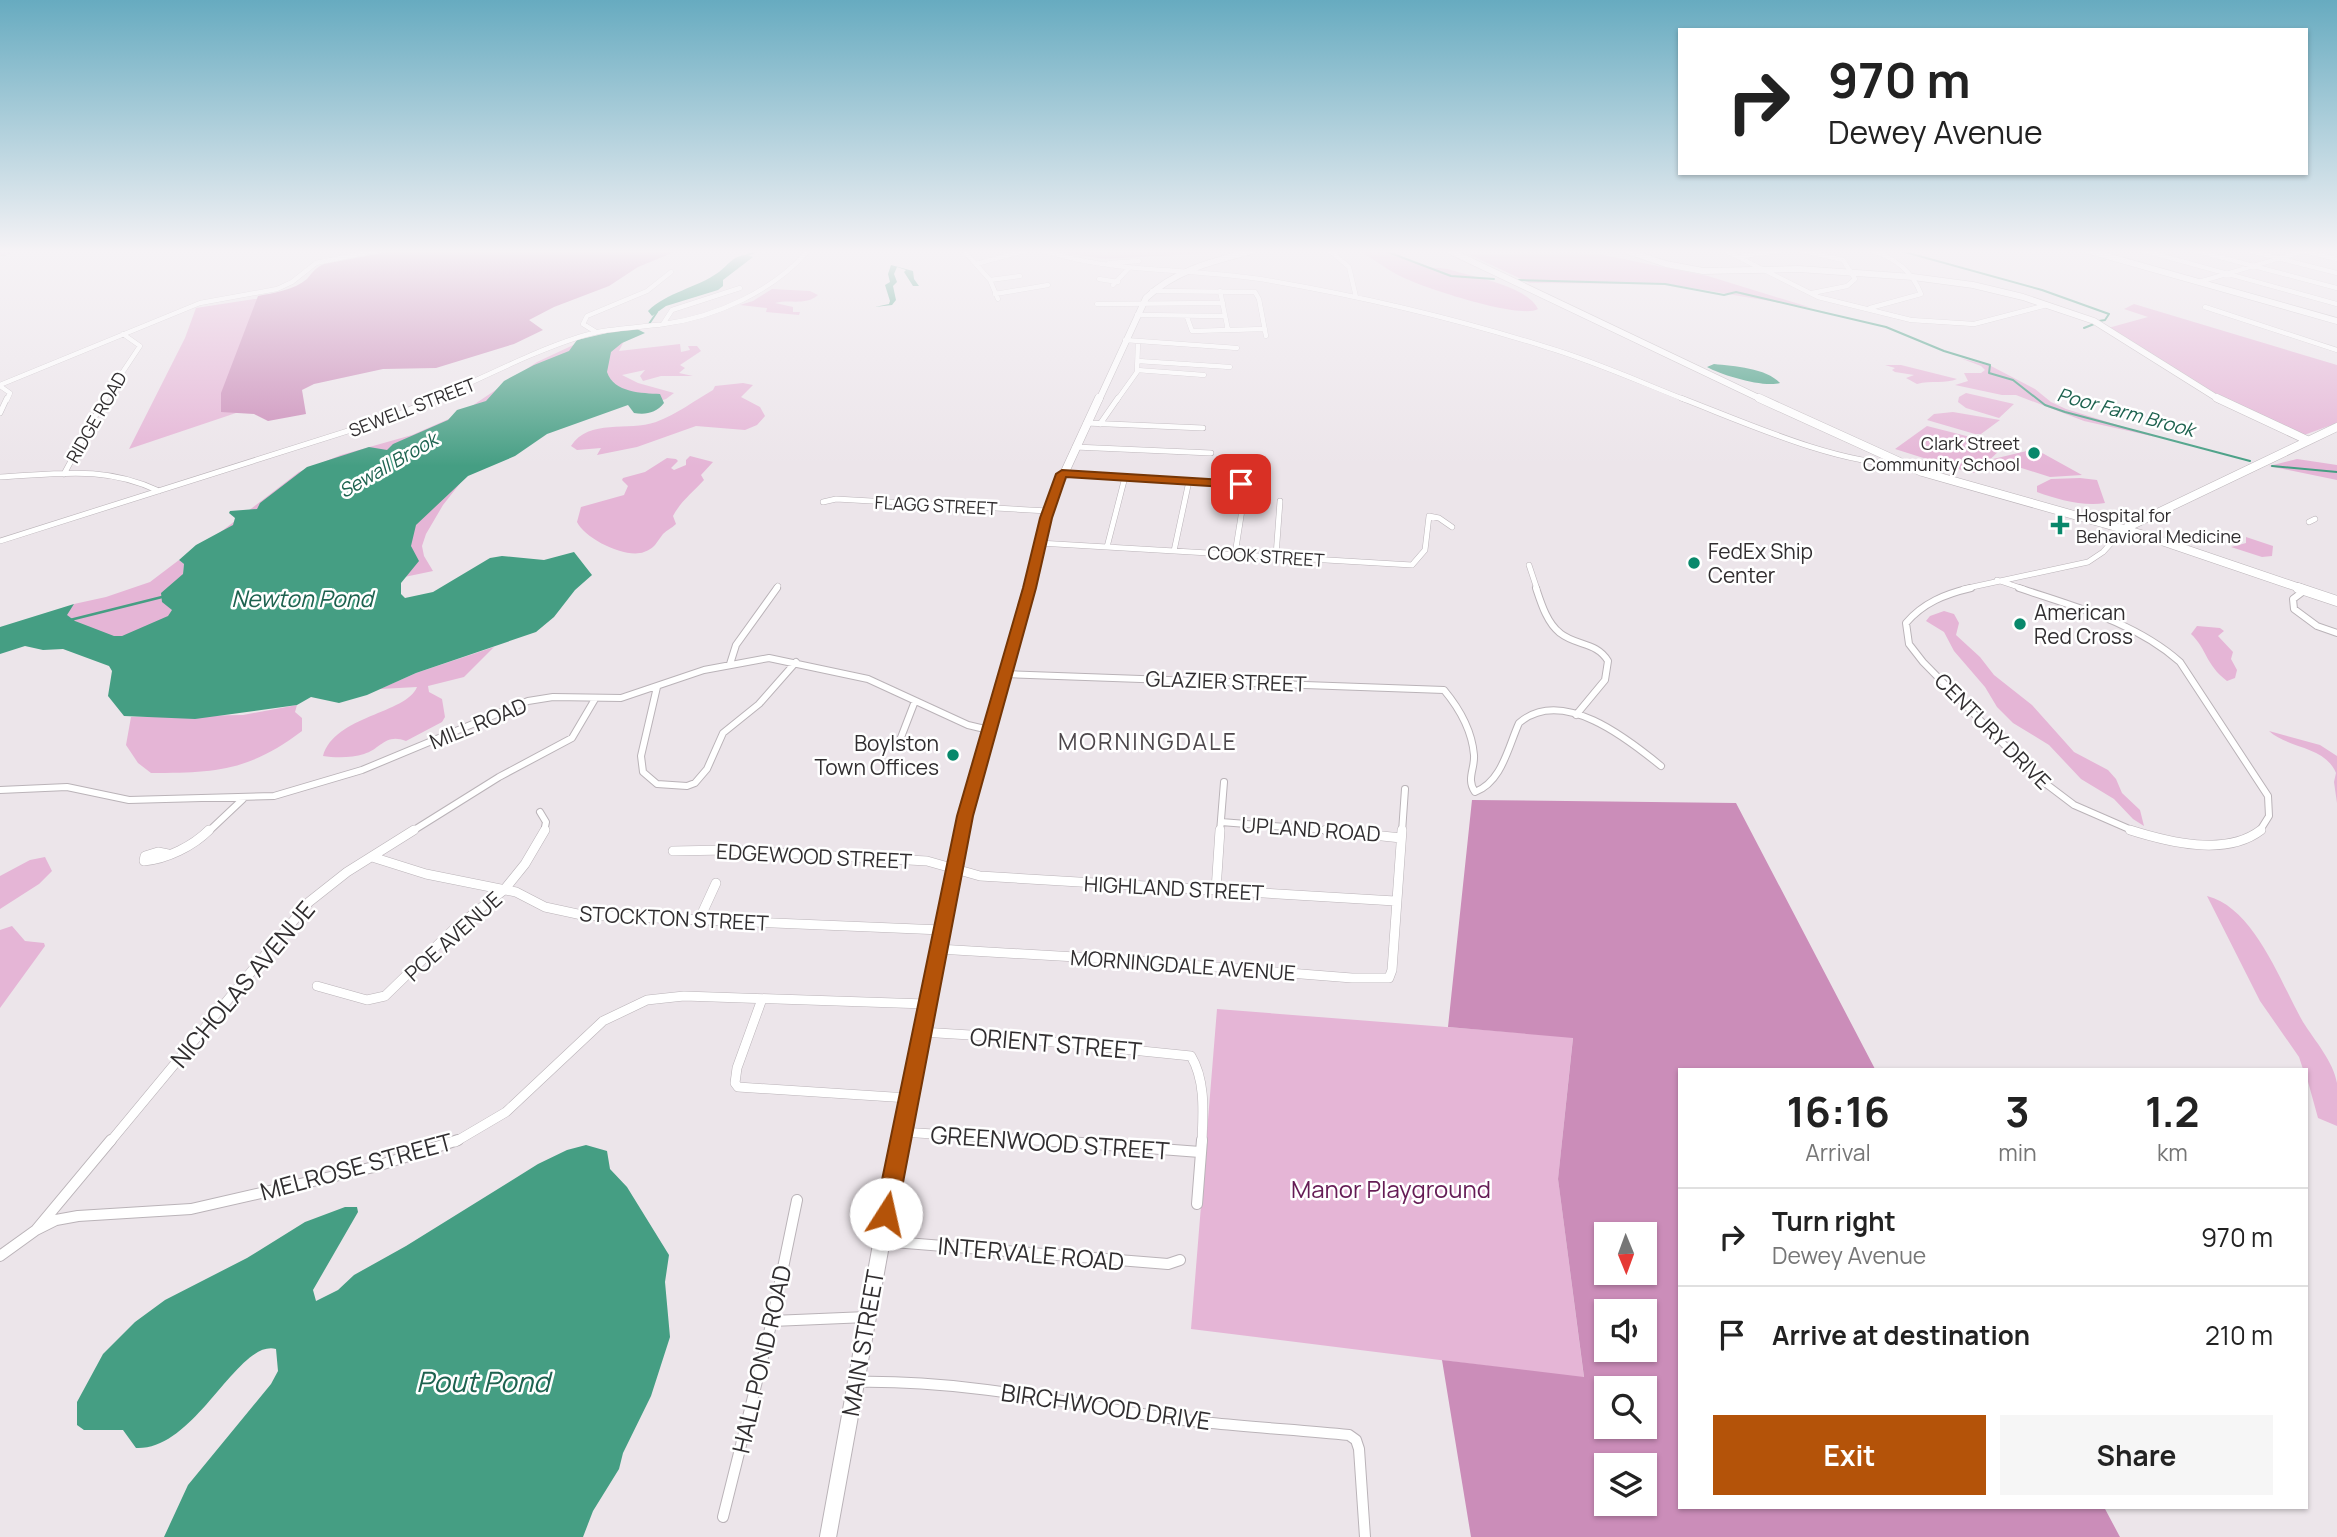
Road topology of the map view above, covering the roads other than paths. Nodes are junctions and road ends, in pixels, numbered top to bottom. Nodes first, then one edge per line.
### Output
1 (150, 323) edge
2 (584, 323) edge
3 (670, 323) edge
4 (1133, 323) edge
5 (1189, 323) edge
6 (1226, 323) edge
7 (1264, 323) edge
8 (1455, 323) edge
9 (1602, 323) edge
10 (1941, 323) edge
11 (1977, 323) edge
12 (2097, 323) edge
13 (2253, 323) edge
14 (663, 324) joint
15 (1265, 329) junction
16 (1228, 330) junction
17 (597, 332) junction
18 (122, 334) junction
19 (1266, 336) dead end
20 (1125, 340) junction
21 (1138, 341) junction
22 (1237, 348) dead end
23 (2337, 350) edge
24 (1138, 360) junction
25 (1230, 367) dead end
26 (28, 369) dead end
27 (35, 370) junction
28 (1137, 370) junction
29 (1204, 375) dead end
30 (0, 386) edge
31 (0, 414) edge
32 (1086, 423) junction
33 (1100, 424) junction
34 (2337, 427) edge
35 (1203, 428) dead end
36 (2325, 432) junction
37 (2337, 435) edge
38 (2306, 440) junction
39 (1072, 452) junction
40 (1211, 453) dead end
41 (1889, 458) junction
42 (1875, 464) junction
43 (1901, 464) junction
44 (64, 474) junction
45 (1062, 474) junction
46 (0, 477) edge
47 (1125, 477) junction
48 (1189, 481) junction
49 (159, 491) junction
50 (1279, 501) dead end
51 (823, 502) dead end
52 (1048, 511) junction
53 (1452, 527) dead end
54 (2124, 529) junction
55 (0, 541) edge
56 (1039, 543) junction
57 (1107, 547) junction
58 (1174, 551) junction
59 (1235, 554) junction
60 (1276, 556) junction
61 (1529, 565) dead end
62 (1997, 580) junction
63 (778, 586) dead end
64 (2305, 590) junction
65 (2337, 601) edge
66 (2337, 633) edge
67 (796, 662) junction
68 (730, 664) junction
69 (1005, 674) junction
70 (657, 687) junction
71 (595, 699) junction
72 (915, 701) junction
73 (1576, 715) junction
74 (989, 730) junction
75 (900, 740) dead end
76 (1661, 766) dead end
77 (1224, 782) dead end
78 (1405, 789) dead end
79 (0, 790) edge
80 (244, 799) junction
81 (540, 812) dead end
82 (1221, 822) junction
83 (1401, 838) junction
84 (673, 851) dead end
85 (168, 854) dead end
86 (372, 857) junction
87 (955, 868) junction
88 (716, 883) dead end
89 (504, 890) junction
90 (1216, 890) junction
91 (1395, 901) junction
92 (699, 919) junction
93 (942, 930) junction
94 (938, 949) junction
95 (317, 986) dead end
96 (762, 999) junction
97 (926, 1004) junction
98 (921, 1032) junction
99 (908, 1098) junction
100 (901, 1132) junction
101 (1200, 1152) junction
102 (797, 1200) dead end
103 (1197, 1204) dead end
104 (36, 1230) junction
105 (881, 1241) junction
106 (0, 1256) edge
107 (1180, 1261) dead end
108 (867, 1317) junction
109 (772, 1321) junction
110 (855, 1381) junction
111 (723, 1517) dead end
112 (828, 1537) edge
113 (1365, 1537) edge

1 - 18 street
2 - 17 street
3 - 14 street, SEWELL STREET
4 - 20 main road, MAIN STREET
5 - 16 street
6 - 16 street
7 - 15 street
8 - 42 street
9 - 41 main road
10 - 11 street
12 - 38 main road
13 - 23 street
14 - 17 street, SEWELL STREET
15 - 16 street
15 - 19 street
17 - 49 street, SEWELL STREET
18 - 27 street
18 - 44 street, RIDGE ROAD
20 - 21 street
20 - 32 main road, MAIN STREET
21 - 22 street
21 - 24 street
24 - 25 street
24 - 28 street
26 - 27 street
27 - 30 street
28 - 29 street
28 - 33 street
30 - 31 street
32 - 33 street
32 - 39 main road, MAIN STREET
33 - 35 street
34 - 36 main road
36 - 37 street
36 - 38 main road
38 - 54 main road
39 - 40 street
39 - 45 main road, MAIN STREET
41 - 42 street
41 - 43 main road
42 - 43 street
43 - 54 main road
44 - 46 street
44 - 49 street
45 - 47 street
45 - 52 main road, MAIN STREET
47 - 48 street
47 - 57 street
48 - 58 street
48 - 59 street
49 - 55 street, SEWELL STREET
50 - 60 street
51 - 52 street, FLAGG STREET
52 - 56 main road, MAIN STREET
53 - 60 street, COOK STREET
54 - 62 street, CENTURY DRIVE
54 - 64 main road
56 - 57 street, COOK STREET
56 - 69 main road, MAIN STREET
57 - 58 street, COOK STREET
58 - 59 street, COOK STREET
59 - 60 street, COOK STREET
61 - 73 street
62 - 62 street, CENTURY DRIVE
63 - 68 street
64 - 65 main road
64 - 66 street
67 - 68 street, MILL ROAD
67 - 70 street
67 - 72 street, MILL ROAD
68 - 70 street, MILL ROAD
69 - 73 street, GLAZIER STREET
69 - 74 main road, MAIN STREET
70 - 71 street, MILL ROAD
71 - 80 street, MILL ROAD
71 - 86 street, NICHOLAS AVENUE
72 - 74 street, MILL ROAD
72 - 75 street
73 - 76 street
74 - 87 main road, MAIN STREET
77 - 82 street
78 - 83 street
79 - 80 street, MILL ROAD
80 - 85 street
81 - 89 street, POE AVENUE
82 - 83 street, UPLAND ROAD
82 - 90 street
83 - 91 street
84 - 87 street, EDGEWOOD STREET
86 - 89 street, STOCKTON STREET
86 - 104 street, NICHOLAS AVENUE
87 - 90 street, HIGHLAND STREET
87 - 93 main road, MAIN STREET
88 - 92 street
89 - 92 street, STOCKTON STREET
89 - 95 street, POE AVENUE
90 - 91 street, HIGHLAND STREET
91 - 94 street, MORNINGDALE AVENUE
92 - 93 street, STOCKTON STREET
93 - 94 main road, MAIN STREET
94 - 97 main road, MAIN STREET
96 - 97 street, MELROSE STREET
96 - 99 street
96 - 104 street, MELROSE STREET
97 - 98 main road, MAIN STREET
98 - 99 main road, MAIN STREET
98 - 101 street, ORIENT STREET
99 - 100 main road, MAIN STREET
100 - 101 street, GREENWOOD STREET
100 - 105 main road, MAIN STREET
101 - 103 street
102 - 109 street, HALL POND ROAD
104 - 106 street, NICHOLAS AVENUE
105 - 107 street, INTERVALE ROAD
105 - 108 main road, MAIN STREET
108 - 109 street
108 - 110 main road, MAIN STREET
109 - 111 street, HALL POND ROAD
110 - 112 main road, MAIN STREET
110 - 113 street, BIRCHWOOD DRIVE

